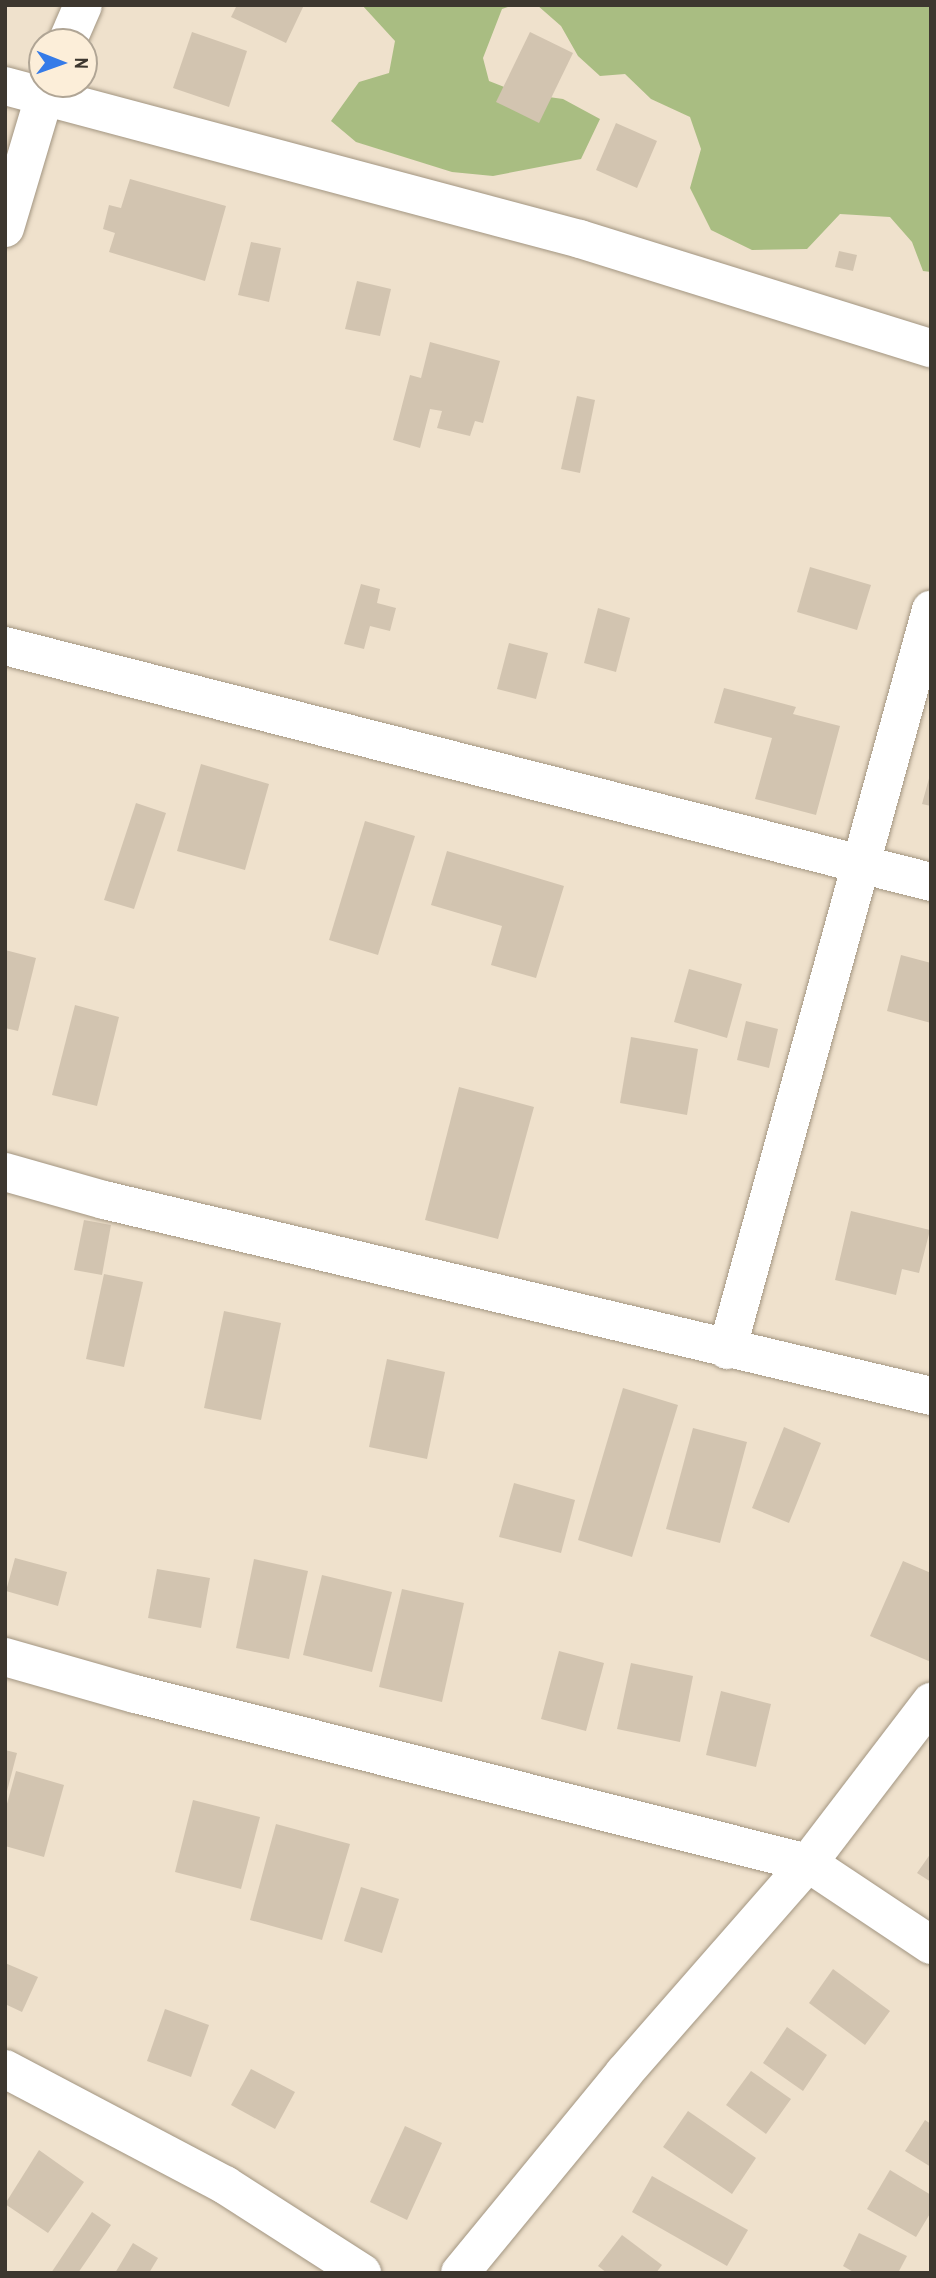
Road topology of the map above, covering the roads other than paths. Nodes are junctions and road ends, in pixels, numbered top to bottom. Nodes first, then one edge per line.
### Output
1 (83, 5) edge
2 (73, 28) edge
3 (5, 86) edge
4 (28, 88) edge
5 (43, 98) edge
6 (78, 98) edge
7 (5, 228) edge
8 (931, 348) edge
9 (931, 610) edge
10 (5, 646) edge
11 (859, 863) junction
12 (931, 882) edge
13 (5, 1171) edge
14 (727, 1350) junction
15 (931, 1396) edge
16 (5, 1657) edge
17 (931, 1702) edge
18 (808, 1863) junction
19 (931, 1945) edge
20 (5, 2069) edge
21 (362, 2273) edge
22 (460, 2273) edge

1 - 2 street
3 - 4 street
5 - 7 street
6 - 8 street
9 - 11 street
10 - 11 street
11 - 12 street
11 - 14 street
13 - 14 street
14 - 15 street
16 - 18 street
17 - 18 street
18 - 19 street
18 - 22 street
20 - 21 street

